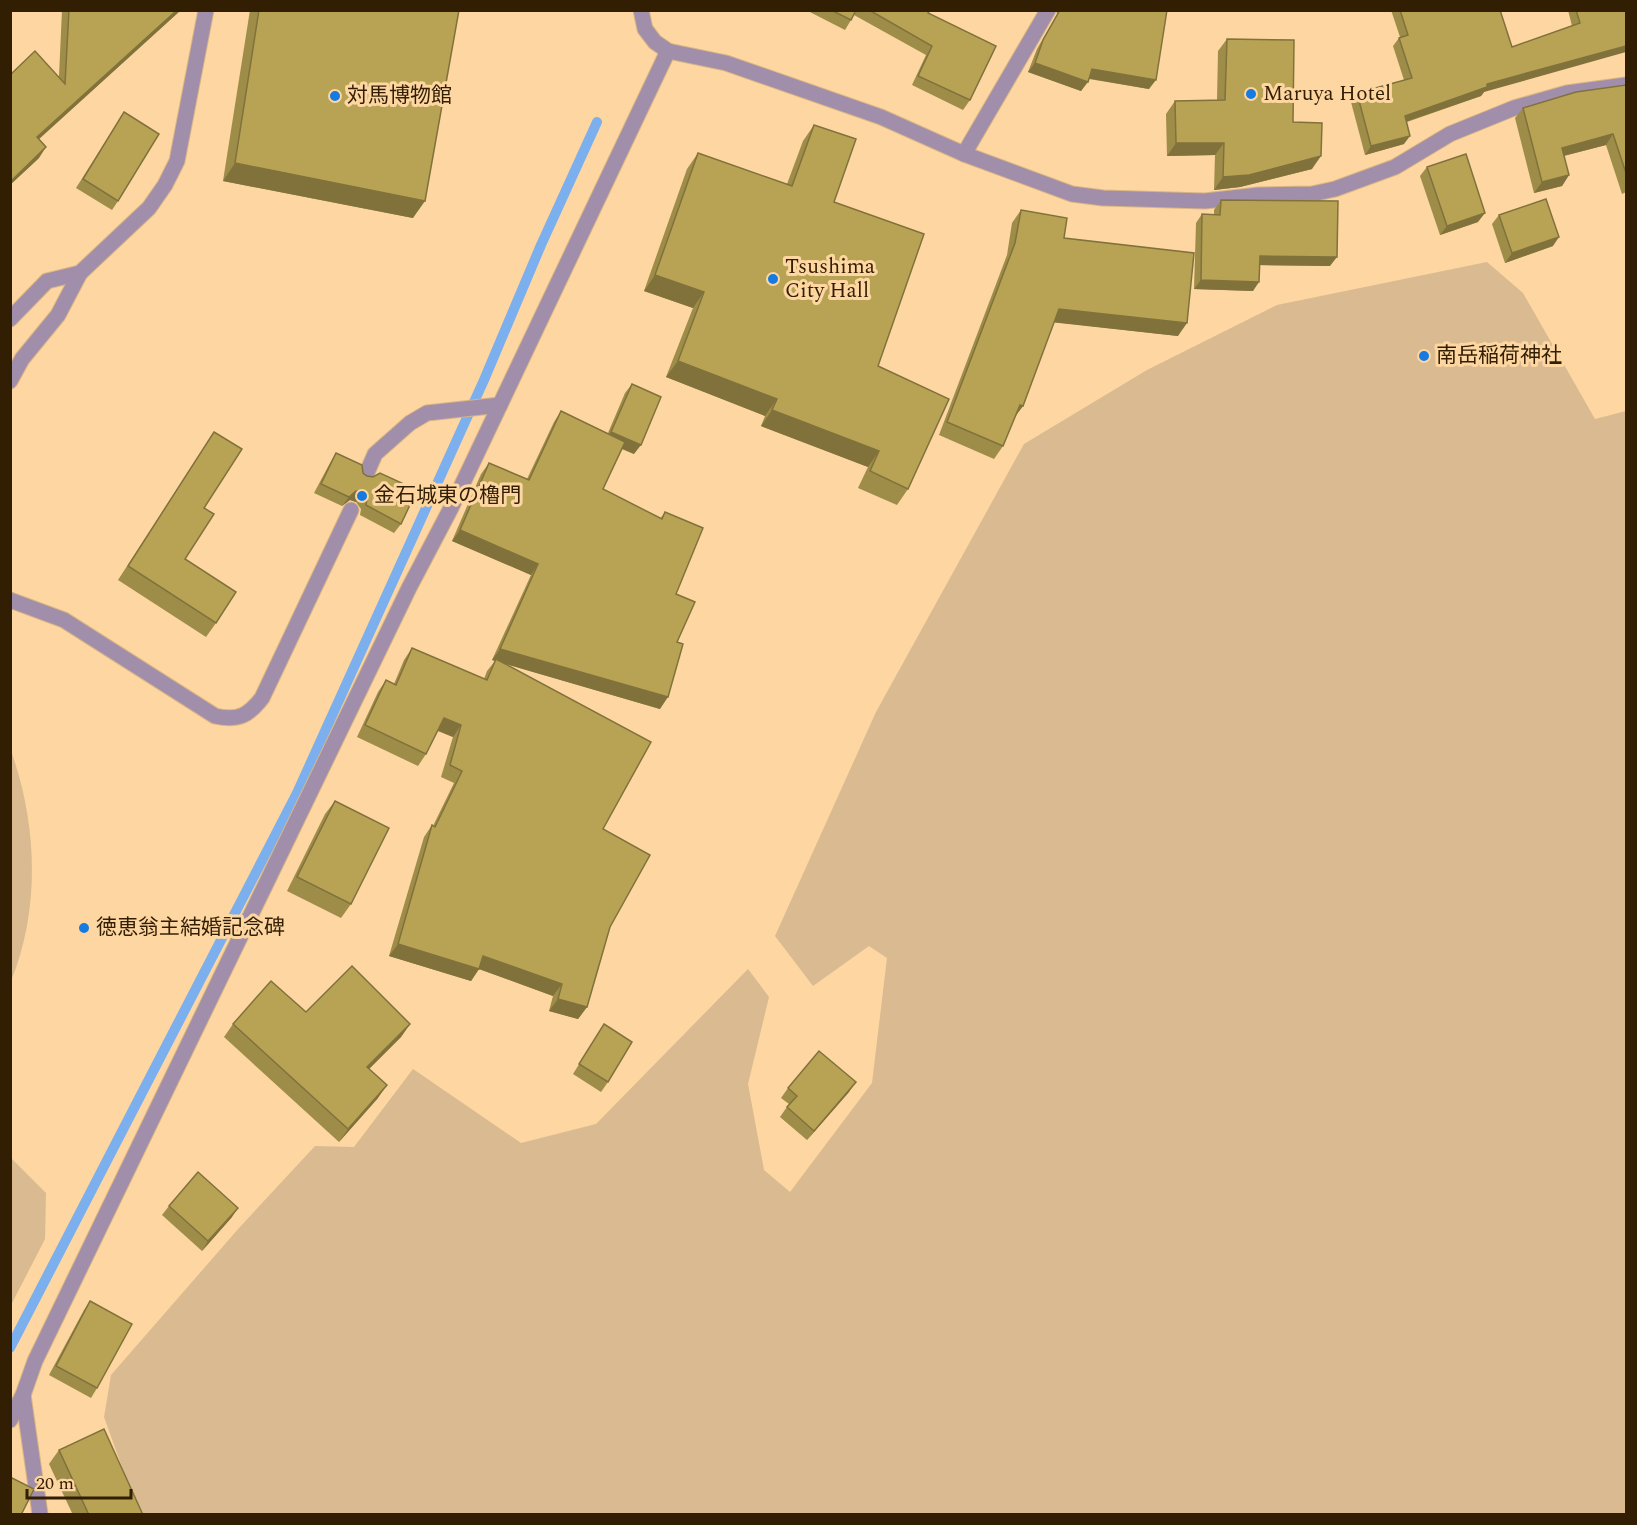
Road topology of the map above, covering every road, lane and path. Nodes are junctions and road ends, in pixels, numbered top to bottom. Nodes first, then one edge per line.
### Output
1 (206, 10) edge
2 (641, 10) edge
3 (1048, 10) edge
4 (668, 51) junction
5 (1626, 85) edge
6 (964, 154) junction
7 (80, 273) junction
8 (10, 319) edge
9 (10, 381) edge
10 (500, 405) junction
11 (365, 477) edge
12 (351, 510) edge
13 (10, 600) edge
14 (23, 1395) junction
15 (10, 1420) edge
16 (40, 1515) edge

1 - 7 street
2 - 4 street
3 - 6 street
4 - 6 street
4 - 10 street
5 - 6 street
7 - 8 street
7 - 9 street
10 - 11 street
10 - 14 street
12 - 13 street
14 - 15 street
14 - 16 street

